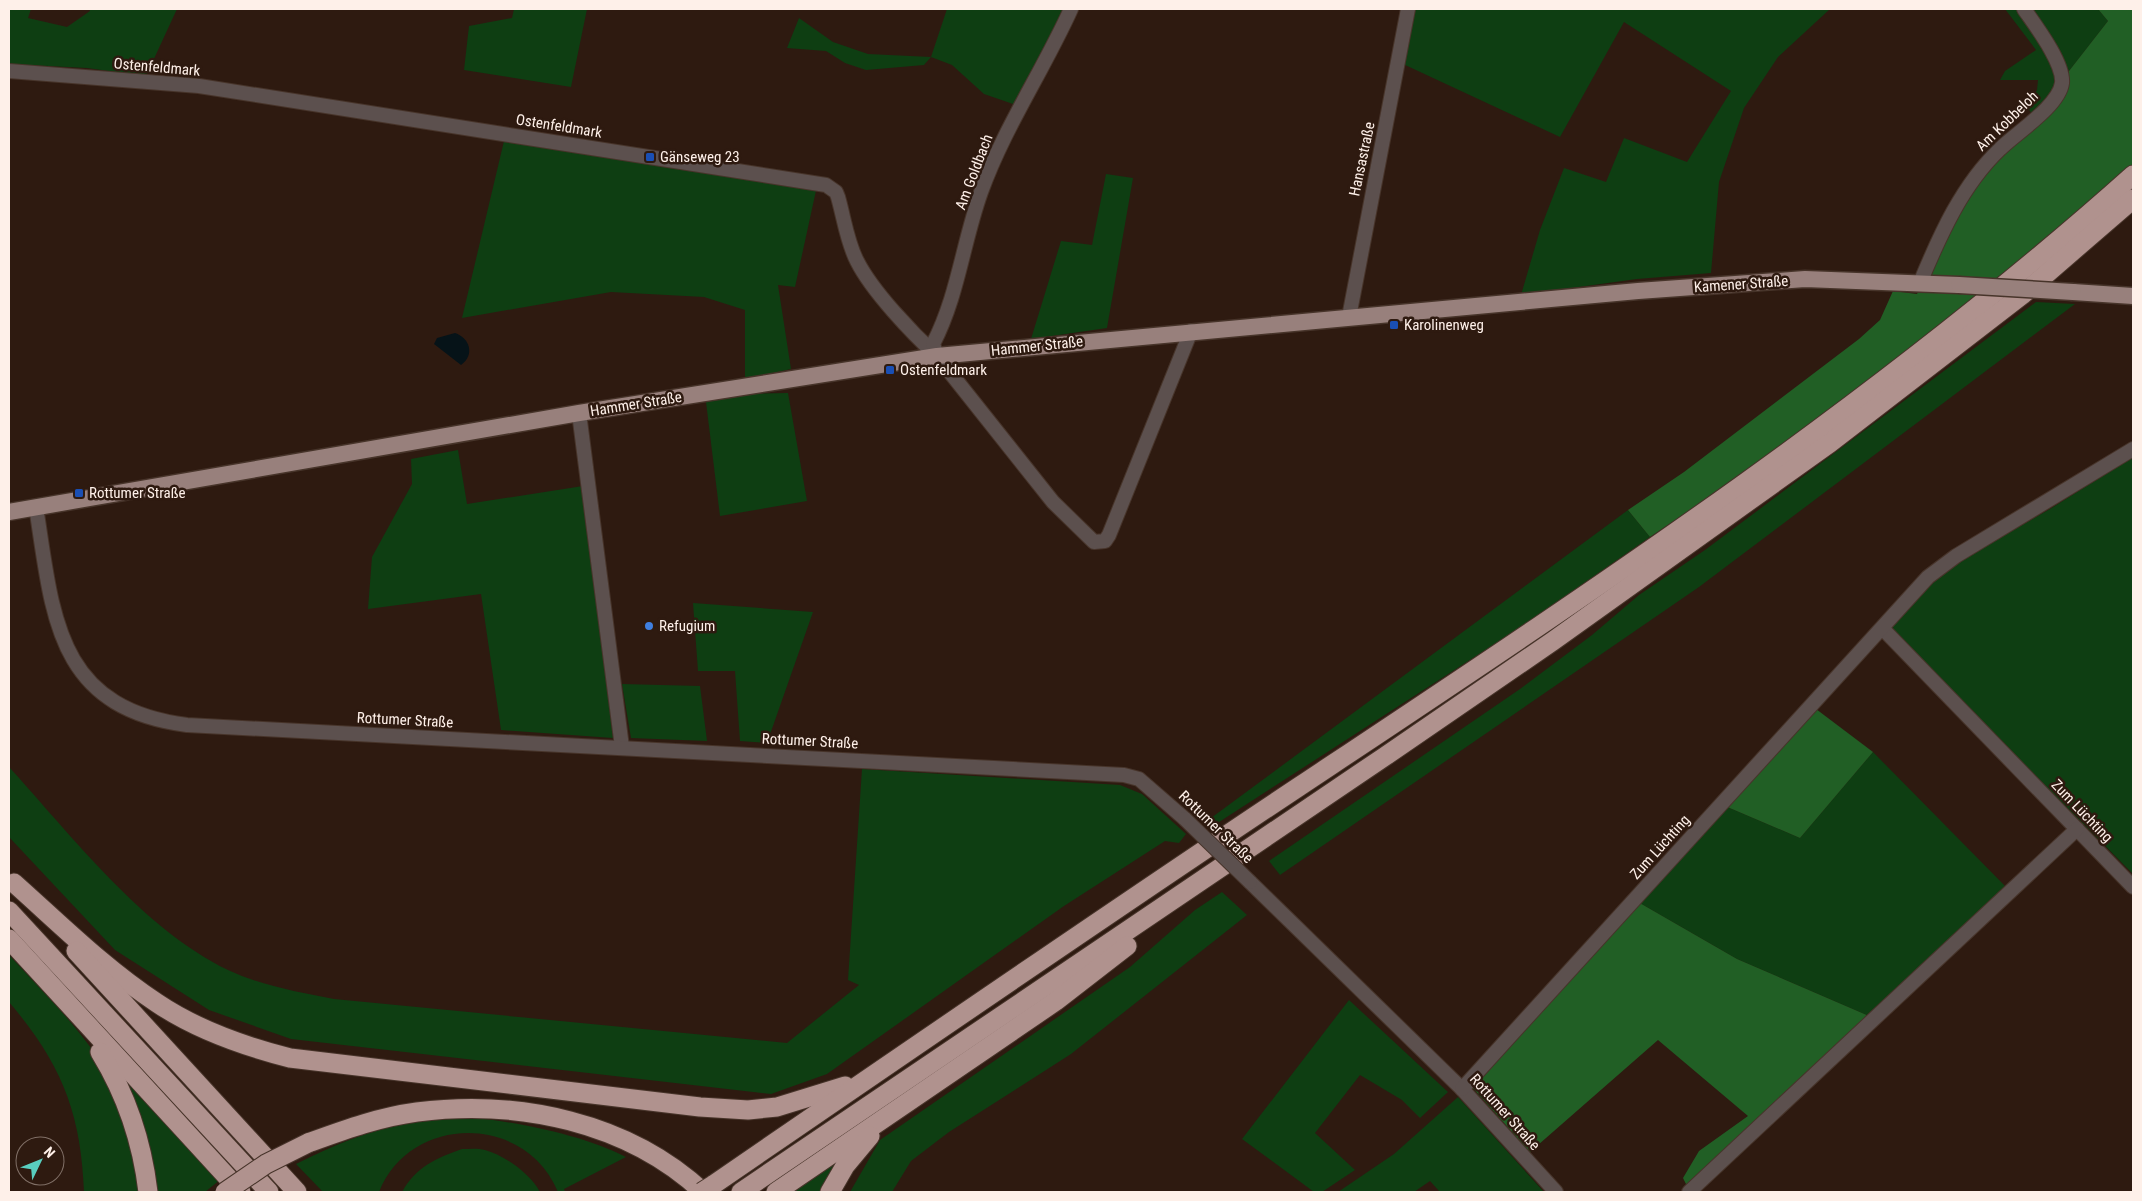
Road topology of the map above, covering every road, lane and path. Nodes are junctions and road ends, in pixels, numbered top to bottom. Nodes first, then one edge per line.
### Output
1 (1071, 9) edge
2 (1408, 9) edge
3 (2024, 9) edge
4 (9, 71) edge
5 (2133, 175) edge
6 (2133, 199) edge
7 (1920, 283) junction
8 (2133, 296) edge
9 (1349, 317) junction
10 (1191, 331) junction
11 (937, 356) junction
12 (579, 413) junction
13 (2133, 449) edge
14 (36, 507) junction
15 (9, 512) edge
16 (1883, 629) junction
17 (622, 746) junction
18 (2077, 829) junction
19 (11, 881) edge
20 (2133, 887) edge
21 (1193, 888) junction
22 (9, 911) edge
23 (9, 939) edge
24 (74, 1011) junction
25 (872, 1076) junction
26 (1462, 1089) junction
27 (902, 1107) junction
28 (706, 1190) edge
29 (148, 1192) edge
30 (225, 1192) edge
31 (241, 1192) edge
32 (269, 1192) edge
33 (297, 1192) edge
34 (741, 1192) edge
35 (776, 1192) edge
36 (830, 1192) edge
37 (1556, 1192) edge
38 (1689, 1192) edge

1 - 11 street, Am Goldbach
2 - 9 street, Hansastraße
3 - 7 street, Am Kobbeloh
4 - 11 street, Ostenfeldmark
5 - 25 highway
6 - 21 highway
7 - 8 main road, Kamener Straße, bridge
7 - 9 main road, Kamener Straße
9 - 10 main road, Hammer Straße
10 - 11 main road, Hammer Straße
10 - 11 street, Ostenfeldmark
11 - 12 main road, Hammer Straße
12 - 14 main road, Hammer Straße
12 - 17 street, Hammer Straße
13 - 16 street, Zum Lüchting
14 - 15 main road, Hammer Straße
14 - 17 street, Rottumer Straße
16 - 18 street, Zum Lüchting
16 - 26 street, Zum Lüchting
17 - 26 street, Rottumer Straße, bridge
18 - 20 street, Zum Lüchting
18 - 38 street
19 - 25 highway
19 - 33 highway
21 - 27 highway
21 - 34 highway
22 - 32 highway
23 - 24 highway
24 - 29 highway
24 - 31 highway
25 - 28 highway
26 - 37 street, Rottumer Straße
27 - 35 highway
27 - 36 highway
28 - 30 highway, bridge

